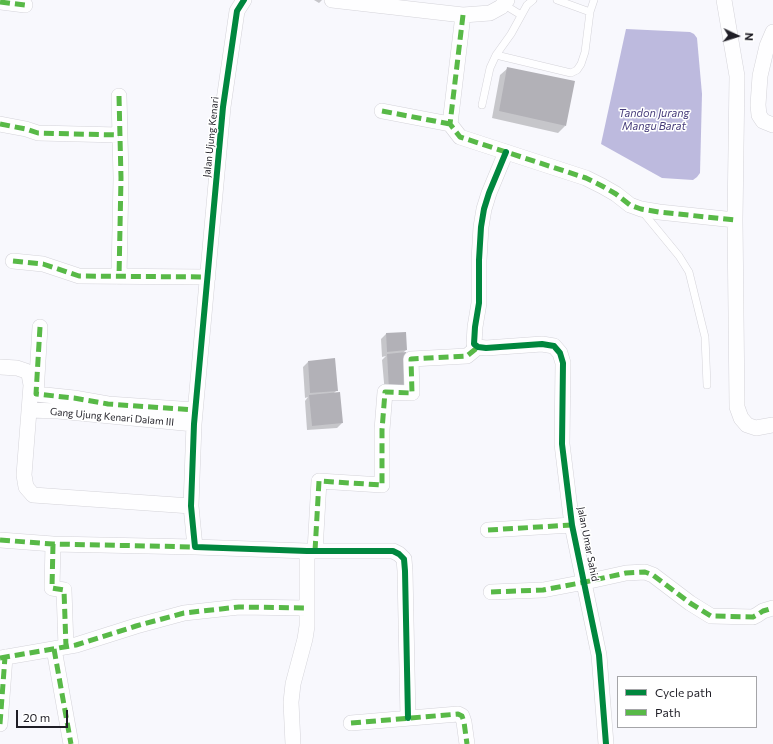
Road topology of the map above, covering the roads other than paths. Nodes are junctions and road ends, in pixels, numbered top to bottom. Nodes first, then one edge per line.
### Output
1 (244, 0) edge
2 (332, 0) edge
3 (533, 0) edge
4 (557, 0) edge
5 (594, 0) edge
6 (724, 0) edge
7 (0, 2) edge
8 (505, 2) edge
9 (25, 5) dead end
10 (590, 12) junction
11 (463, 15) junction
12 (521, 15) junction
13 (773, 32) edge
14 (496, 55) junction
15 (737, 76) junction
16 (760, 76) junction
17 (119, 96) dead end
18 (482, 105) dead end
19 (382, 111) dead end
20 (0, 124) edge
21 (450, 124) junction
22 (773, 125) edge
23 (119, 135) junction
24 (506, 152) junction
25 (641, 209) junction
26 (735, 220) junction
27 (13, 261) dead end
28 (119, 277) junction
29 (208, 277) junction
30 (40, 327) dead end
31 (478, 348) junction
32 (0, 367) edge
33 (708, 385) dead end
34 (29, 410) junction
35 (195, 417) junction
36 (773, 425) edge
37 (191, 506) junction
38 (572, 524) junction
39 (488, 530) dead end
40 (0, 540) edge
41 (53, 544) junction
42 (195, 547) junction
43 (311, 550) junction
44 (585, 582) junction
45 (491, 592) dead end
46 (306, 608) junction
47 (773, 608) edge
48 (60, 648) junction
49 (3, 658) edge
50 (408, 718) junction
51 (351, 723) dead end
52 (0, 724) edge
53 (71, 744) edge
54 (293, 744) edge
55 (468, 744) edge
56 (606, 744) edge

1 - 29 street, Jalan Ujung Kenari
2 - 11 street
3 - 12 lane
4 - 10 lane
5 - 10 lane
6 - 15 street
7 - 9 street
8 - 11 street
8 - 12 lane
10 - 14 lane
11 - 21 street
12 - 14 lane
13 - 16 street
14 - 18 lane
15 - 16 street
15 - 26 street
16 - 22 street
17 - 23 street
19 - 21 street
20 - 23 street
21 - 24 street
23 - 28 street
24 - 25 street
24 - 31 street
25 - 26 street
25 - 33 lane
26 - 36 street
27 - 28 street
28 - 29 street
29 - 35 street, Jalan Ujung Kenari
30 - 35 street
31 - 38 street, Jalan Umar Sahid
31 - 43 street
32 - 34 street
34 - 35 street, Gang Ujung Kenari Dalam III
34 - 37 street
35 - 37 street, Jalan Ujung Kenari
37 - 42 street, Jalan Ujung Kenari
38 - 39 street
38 - 44 street, Jalan Umar Sahid
40 - 41 street
41 - 42 street
41 - 48 street
42 - 43 street
43 - 46 street
43 - 50 street
44 - 45 street
44 - 47 street
44 - 56 street, Jalan Umar Sahid
46 - 48 street
46 - 54 street
48 - 49 street
48 - 53 street
49 - 52 street
50 - 51 street
50 - 55 street

